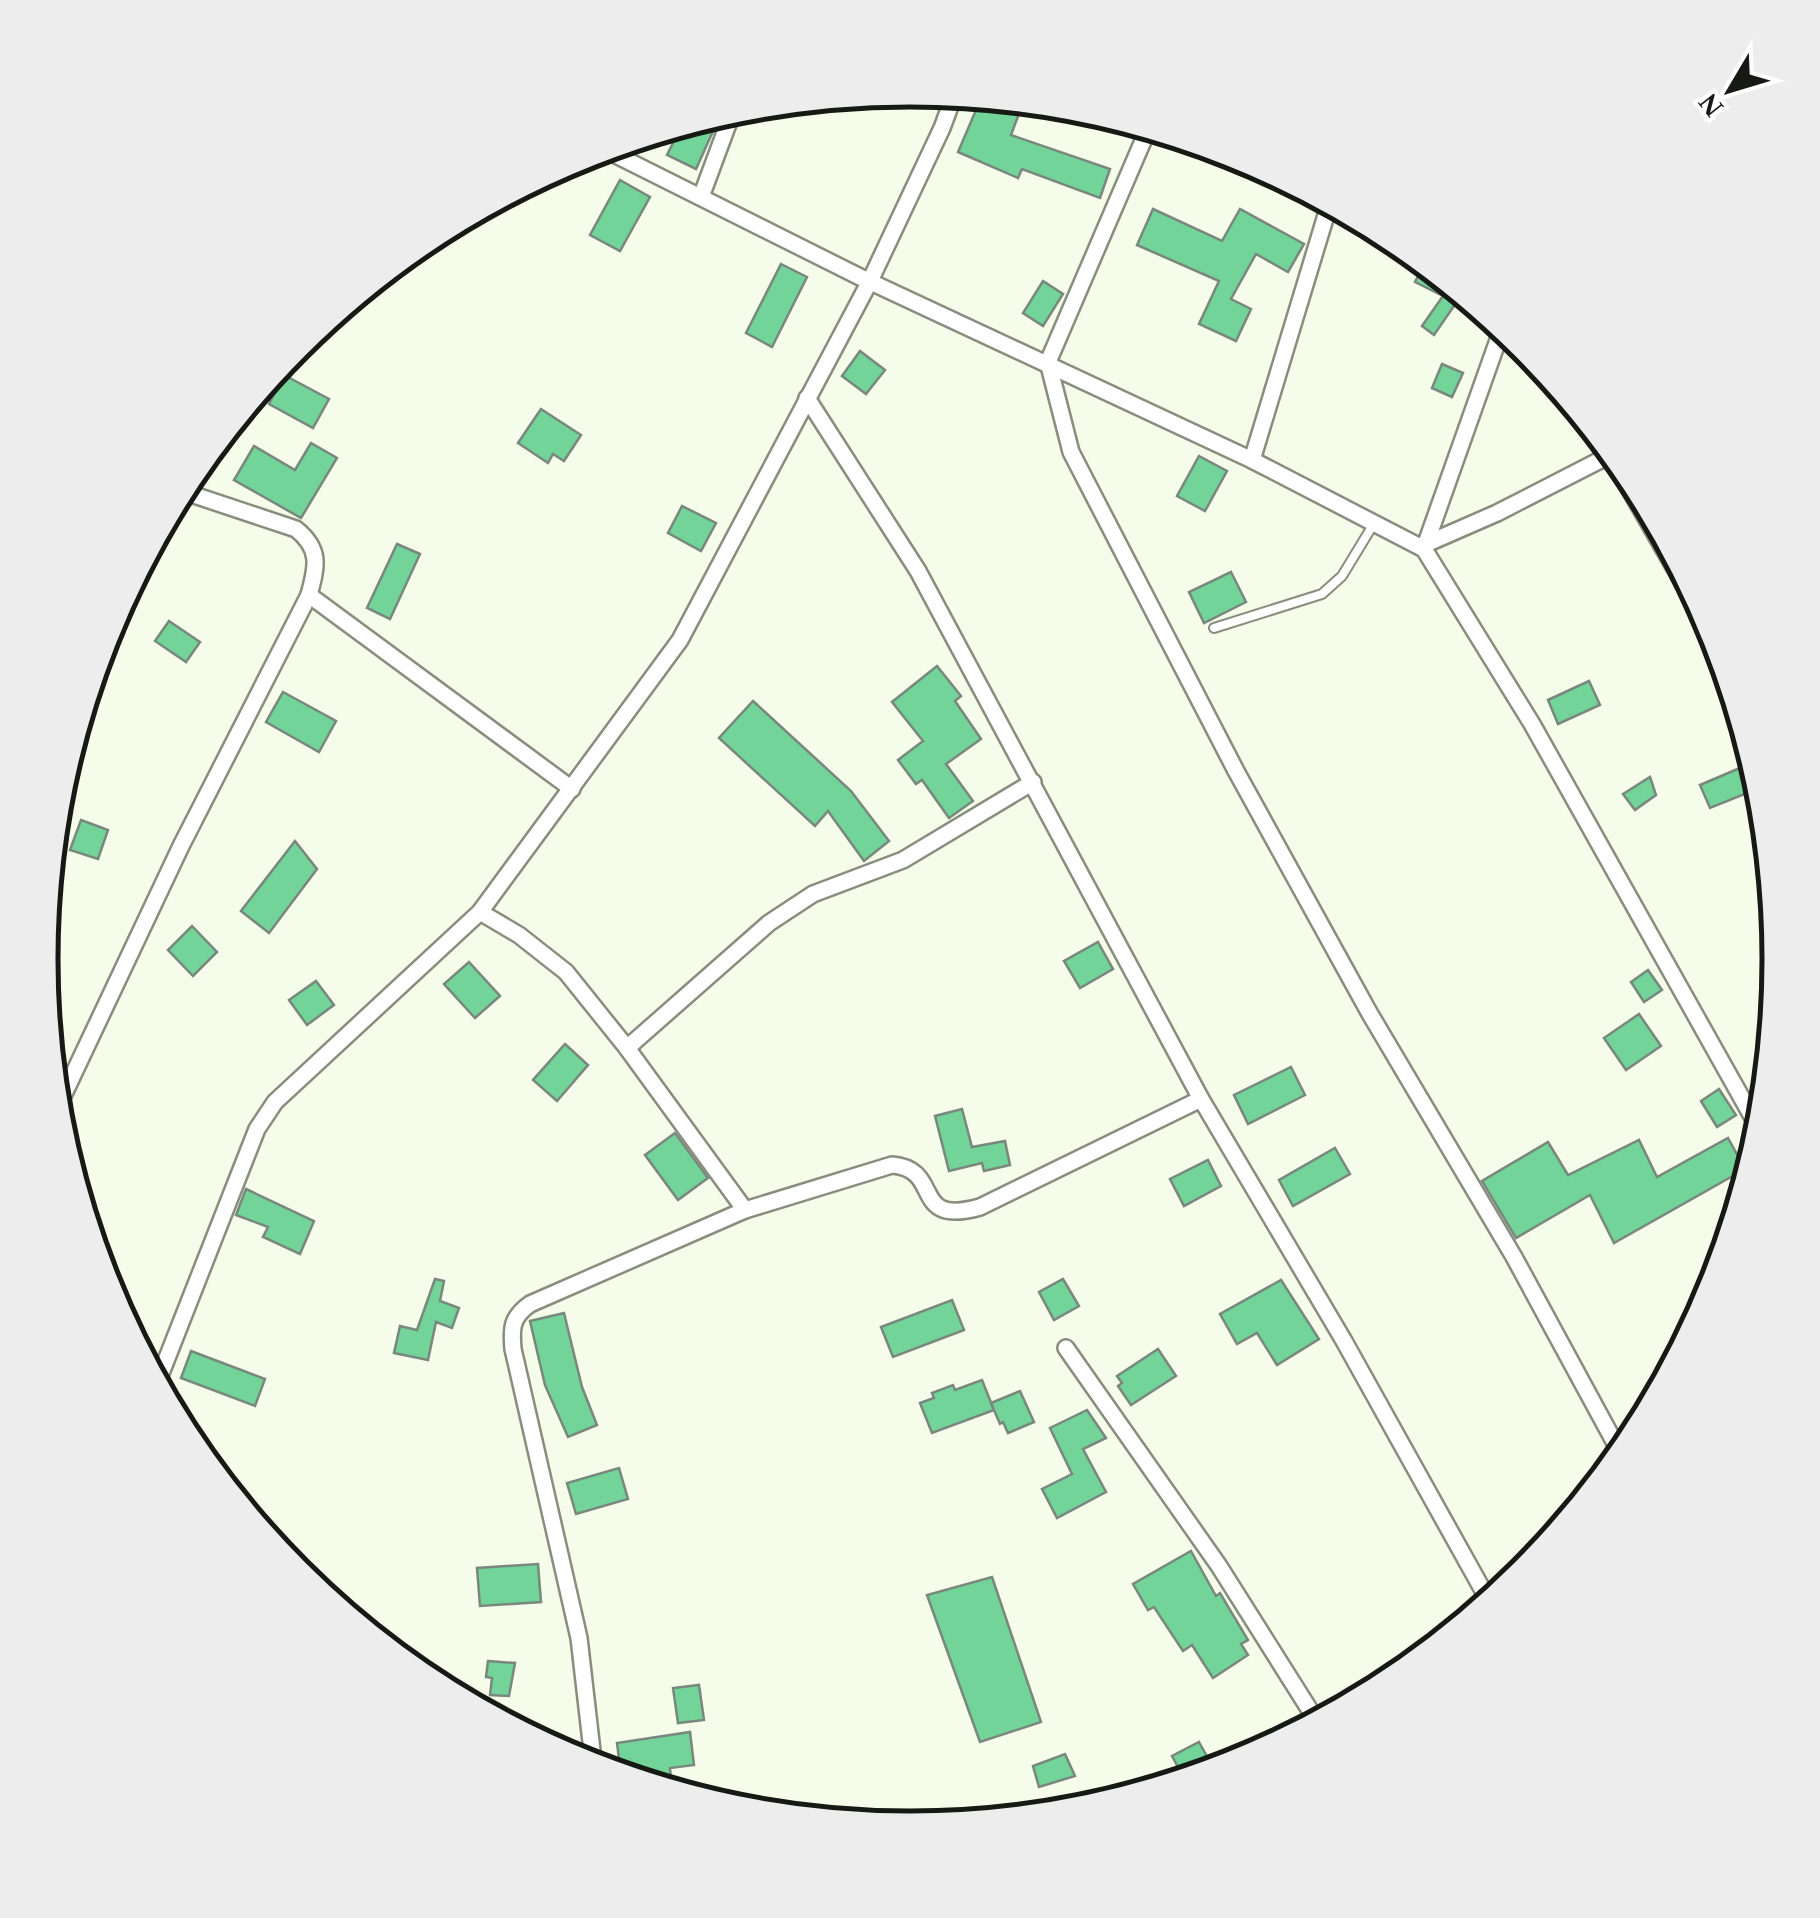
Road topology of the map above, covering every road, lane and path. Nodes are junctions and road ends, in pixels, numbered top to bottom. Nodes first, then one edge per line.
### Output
1 (949, 108) edge
2 (727, 127) edge
3 (1144, 140) edge
4 (621, 157) edge
5 (701, 197) junction
6 (1326, 215) edge
7 (870, 281) junction
8 (1497, 342) edge
9 (1048, 362) junction
10 (807, 398) junction
11 (1252, 460) junction
12 (1601, 460) edge
13 (195, 495) edge
14 (1372, 525) junction
15 (1425, 546) junction
16 (310, 594) junction
17 (1214, 628) dead end
18 (1032, 782) junction
19 (572, 789) junction
20 (480, 912) junction
21 (627, 1048) junction
22 (68, 1086) edge
23 (1201, 1100) junction
24 (1748, 1110) edge
25 (745, 1210) junction
26 (1066, 1348) dead end
27 (163, 1368) edge
28 (1614, 1440) edge
29 (1482, 1590) edge
30 (1310, 1711) edge
31 (592, 1750) edge

1 - 7 street
2 - 5 street
3 - 9 street
4 - 5 street
5 - 7 street
6 - 11 street
7 - 9 street
7 - 10 street
8 - 15 street
9 - 11 street
9 - 28 street
10 - 18 street
10 - 19 street
11 - 14 street
12 - 15 street
13 - 16 street
14 - 15 street
14 - 17 lane
15 - 24 street
16 - 19 street
16 - 22 street
18 - 21 street
18 - 23 street
19 - 20 street
20 - 21 street
20 - 27 street
21 - 25 street
23 - 25 street
23 - 29 street
25 - 31 street
26 - 30 street

